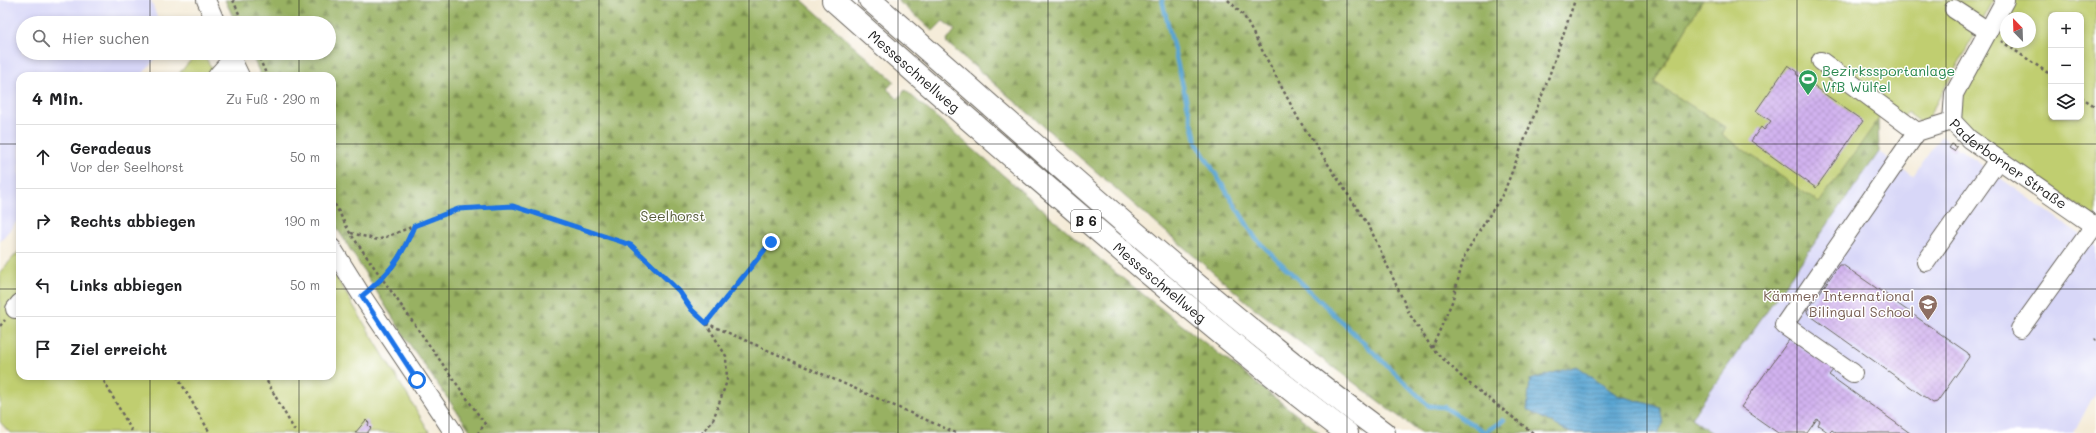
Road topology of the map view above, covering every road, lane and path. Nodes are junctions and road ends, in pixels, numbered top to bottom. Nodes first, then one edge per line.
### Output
1 (206, 0) edge
2 (233, 0) edge
3 (833, 0) edge
4 (870, 0) edge
5 (1228, 0) edge
6 (1575, 0) edge
7 (2005, 0) edge
8 (1954, 10) dead end
9 (213, 16) edge
10 (240, 16) edge
11 (1988, 31) junction
12 (227, 60) edge
13 (232, 60) edge
14 (260, 60) edge
15 (1821, 61) dead end
16 (220, 72) edge
17 (238, 72) edge
18 (265, 72) edge
19 (2048, 73) edge
20 (2084, 99) edge
21 (2096, 107) edge
22 (1952, 121) junction
23 (1917, 132) junction
24 (1998, 160) junction
25 (336, 206) edge
26 (414, 226) junction
27 (2095, 227) edge
28 (350, 233) junction
29 (771, 242) dead end
30 (336, 254) edge
31 (1926, 262) dead end
32 (383, 279) junction
33 (362, 296) junction
34 (706, 323) junction
35 (2020, 329) dead end
36 (1432, 348) junction
37 (1853, 373) dead end
38 (103, 380) edge
39 (179, 380) edge
40 (266, 380) edge
41 (133, 433) edge
42 (210, 433) edge
43 (296, 433) edge
44 (454, 433) edge
45 (478, 433) edge
46 (702, 433) edge
47 (956, 433) edge
48 (1347, 433) edge
49 (1384, 433) edge
50 (1533, 433) edge

1 - 9 street
2 - 10 path
3 - 48 highway, Messeschnellweg / B 6
4 - 49 highway, Messeschnellweg / B 6
5 - 36 path
6 - 36 path
7 - 11 street, Paderborner Straße
8 - 11 street
11 - 19 path
11 - 22 street, Paderborner Straße
12 - 16 street
13 - 17 street
14 - 18 path
15 - 23 street
20 - 21 path
22 - 23 street
22 - 24 street, Paderborner Straße
23 - 37 street
24 - 27 street, Paderborner Straße
24 - 31 street
25 - 28 path
26 - 28 path
26 - 32 path
26 - 34 path
27 - 35 street
28 - 32 path
29 - 34 path
30 - 33 street
32 - 33 path
32 - 45 path
33 - 44 street
34 - 46 path
34 - 47 path
36 - 50 path
38 - 41 path
39 - 42 path
40 - 43 path

